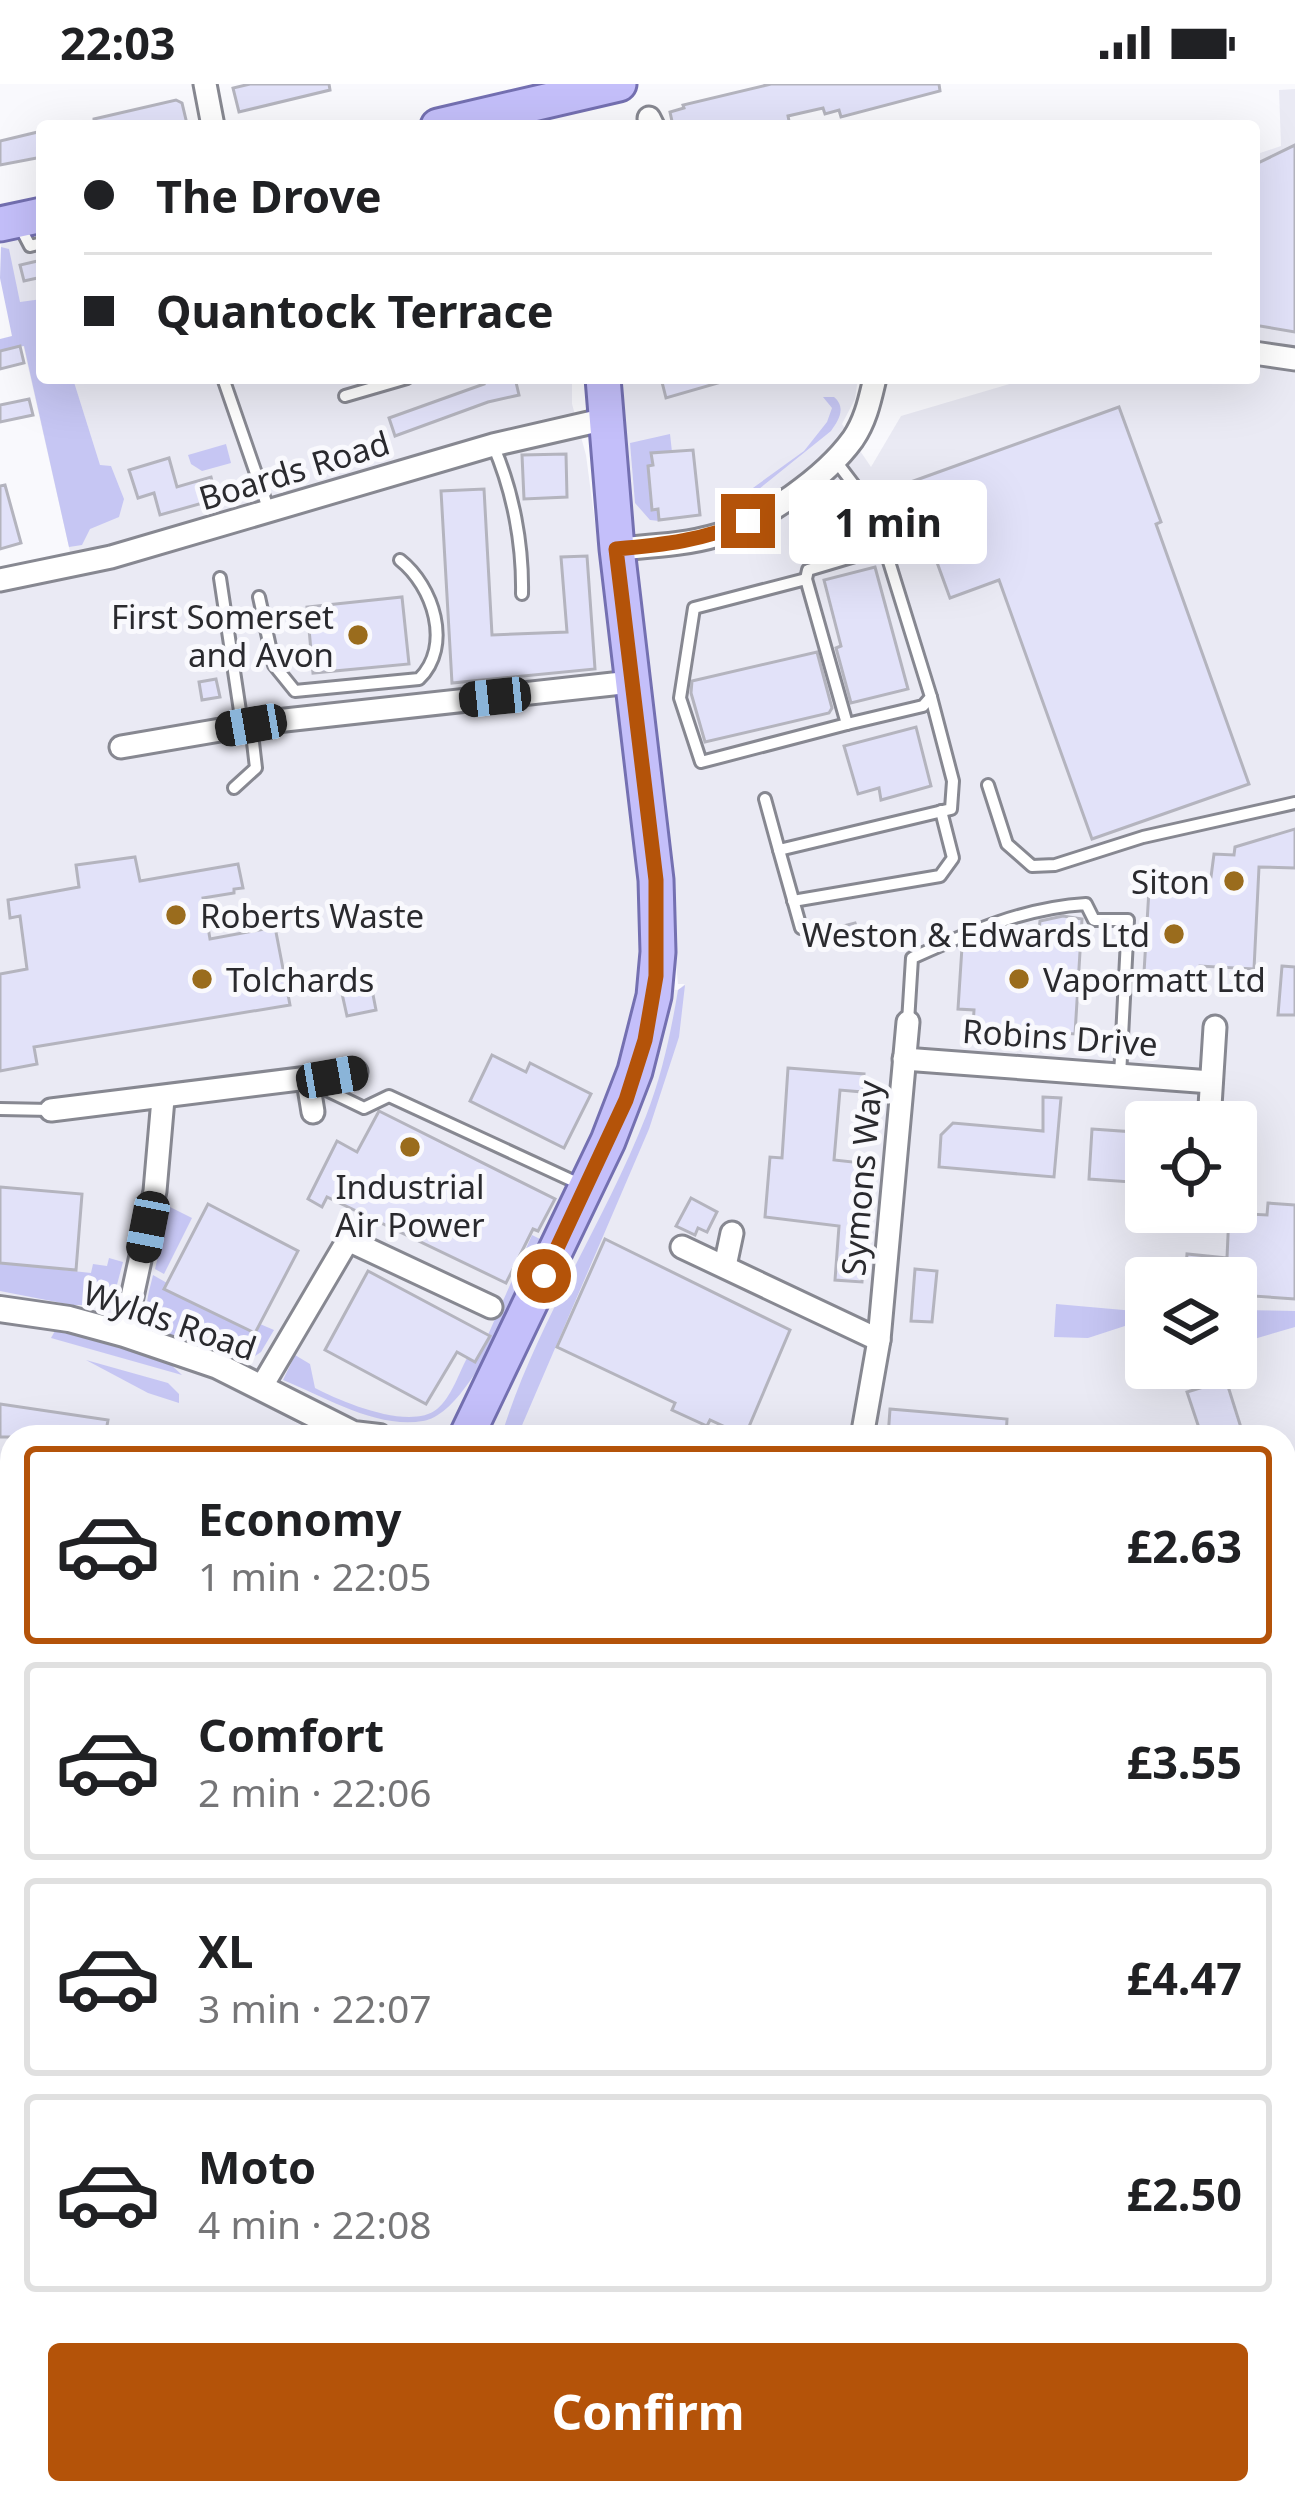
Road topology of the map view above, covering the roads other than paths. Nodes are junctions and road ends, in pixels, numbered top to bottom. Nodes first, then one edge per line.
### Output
1 (205, 84) edge
2 (619, 84) edge
3 (579, 111) edge
4 (212, 120) edge
5 (494, 120) edge
6 (1260, 353) edge
7 (1295, 359) edge
8 (226, 384) edge
9 (386, 384) edge
10 (603, 384) edge
11 (874, 384) edge
12 (345, 396) dead end
13 (606, 419) junction
14 (493, 445) junction
15 (835, 460) junction
16 (270, 513) junction
17 (885, 547) junction
18 (616, 549) junction
19 (400, 560) dead end
20 (523, 563) junction
21 (542, 566) dead end
22 (220, 578) dead end
23 (806, 579) junction
24 (0, 580) edge
25 (523, 594) dead end
26 (259, 597) dead end
27 (631, 682) junction
28 (931, 697) junction
29 (847, 724) junction
30 (251, 725) junction
31 (121, 747) dead end
32 (988, 785) dead end
33 (234, 788) dead end
34 (765, 799) dead end
35 (1295, 803) edge
36 (941, 811) junction
37 (779, 850) junction
38 (793, 901) junction
39 (801, 928) dead end
40 (908, 1022) joint
41 (1215, 1027) dead end
42 (904, 1059) junction
43 (356, 1072) dead end
44 (1120, 1076) junction
45 (308, 1081) junction
46 (1211, 1082) junction
47 (164, 1099) junction
48 (1210, 1101) edge
49 (0, 1109) edge
50 (51, 1110) joint
51 (313, 1112) dead end
52 (587, 1187) junction
53 (732, 1233) dead end
54 (682, 1247) dead end
55 (725, 1266) junction
56 (491, 1306) dead end
57 (0, 1309) edge
58 (124, 1334) junction
59 (879, 1340) junction
60 (262, 1386) junction
61 (334, 1425) edge
62 (472, 1425) edge
63 (864, 1425) edge

1 - 4 street
2 - 3 main road
3 - 5 main road
6 - 7 street
8 - 16 lane
9 - 12 lane
10 - 13 main road
11 - 15 street
13 - 14 street, Boards Road
13 - 18 main road
14 - 16 street, Boards Road
14 - 20 lane
15 - 17 lane
15 - 18 street
16 - 24 street, Boards Road
17 - 23 lane
17 - 28 lane
18 - 27 main road
19 - 26 lane
20 - 21 lane
20 - 25 lane
22 - 30 lane
23 - 29 lane
23 - 29 lane
27 - 30 street
27 - 52 main road
28 - 29 lane
28 - 36 lane
30 - 31 street
30 - 33 lane
32 - 35 lane
34 - 37 lane
36 - 37 lane
36 - 38 lane
37 - 38 lane
38 - 39 lane
40 - 42 street, Symons Way
40 - 44 lane
41 - 46 street
42 - 44 street, Robins Drive
42 - 59 street, Symons Way
43 - 45 street
44 - 46 street, Robins Drive
45 - 47 street
45 - 51 street
45 - 52 lane
46 - 48 street
47 - 50 street
47 - 58 street
49 - 50 lane
52 - 62 main road
53 - 55 street
54 - 55 street, Symons Way
55 - 59 street, Symons Way
56 - 60 street
57 - 58 street, Wylds Road
58 - 60 street, Wylds Road
59 - 63 street, Symons Way
60 - 61 street, Wylds Road

